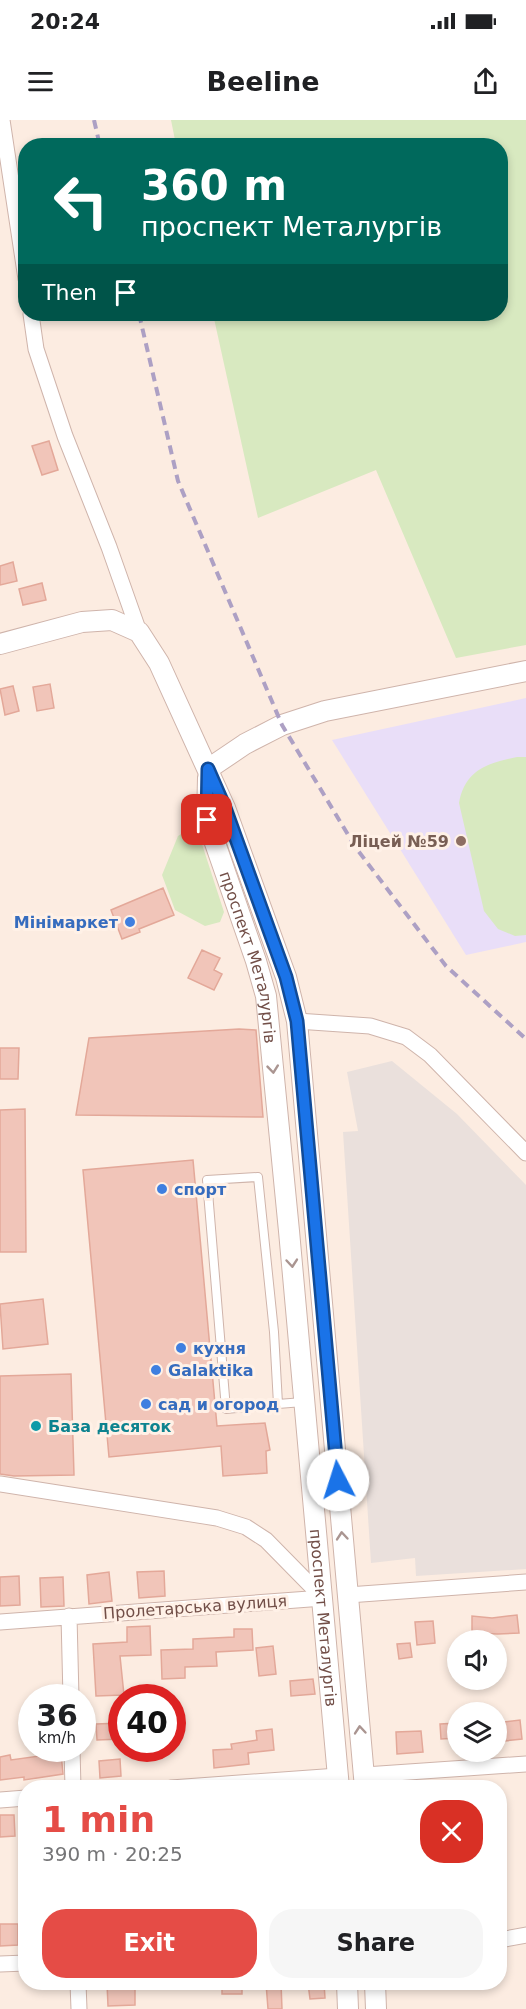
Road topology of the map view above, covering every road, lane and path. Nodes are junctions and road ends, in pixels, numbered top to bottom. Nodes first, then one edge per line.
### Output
1 (2, 120) edge
2 (18, 226) edge
3 (32, 321) edge
4 (139, 632) junction
5 (0, 644) edge
6 (526, 671) edge
7 (208, 769) junction
8 (297, 1021) junction
9 (526, 1154) edge
10 (316, 1228) junction
11 (289, 1232) junction
12 (305, 1402) junction
13 (278, 1404) junction
14 (0, 1484) edge
15 (526, 1582) edge
16 (348, 1595) junction
17 (323, 1598) junction
18 (69, 1616) junction
19 (0, 1622) edge
20 (71, 1684) edge
21 (72, 1762) edge
22 (526, 1764) edge
23 (73, 1780) edge
24 (338, 1780) edge
25 (365, 1780) edge
26 (374, 1780) edge
27 (18, 1799) edge
28 (0, 1800) edge
29 (526, 1935) edge
30 (507, 1939) edge
31 (18, 1963) edge
32 (0, 1964) edge
33 (78, 1990) edge
34 (347, 1990) edge
35 (375, 1990) edge
36 (79, 2009) edge
37 (348, 2009) edge
38 (376, 2009) edge

1 - 2 street
3 - 4 street
4 - 5 street
4 - 7 street
6 - 7 street
7 - 8 street, проспект Металургів
7 -> 11 street, проспект Металургів
8 - 9 street
8 - 10 street, проспект Металургів
10 - 11 street
16 -> 10 street, проспект Металургів
11 -> 12 street, проспект Металургів
12 - 13 lane
12 - 17 street, проспект Металургів
13 - 13 lane
14 - 17 street, Пролетарська вулиця
15 - 16 street
16 - 17 street
25 -> 16 street, проспект Металургів
17 - 18 street, Пролетарська вулиця
17 - 24 street, проспект Металургів
18 - 19 street, Пролетарська вулиця
18 - 20 street
21 - 23 street
22 - 26 street
27 - 28 street
29 - 30 street
31 - 32 street
33 - 36 street
34 - 37 street
35 - 38 street

